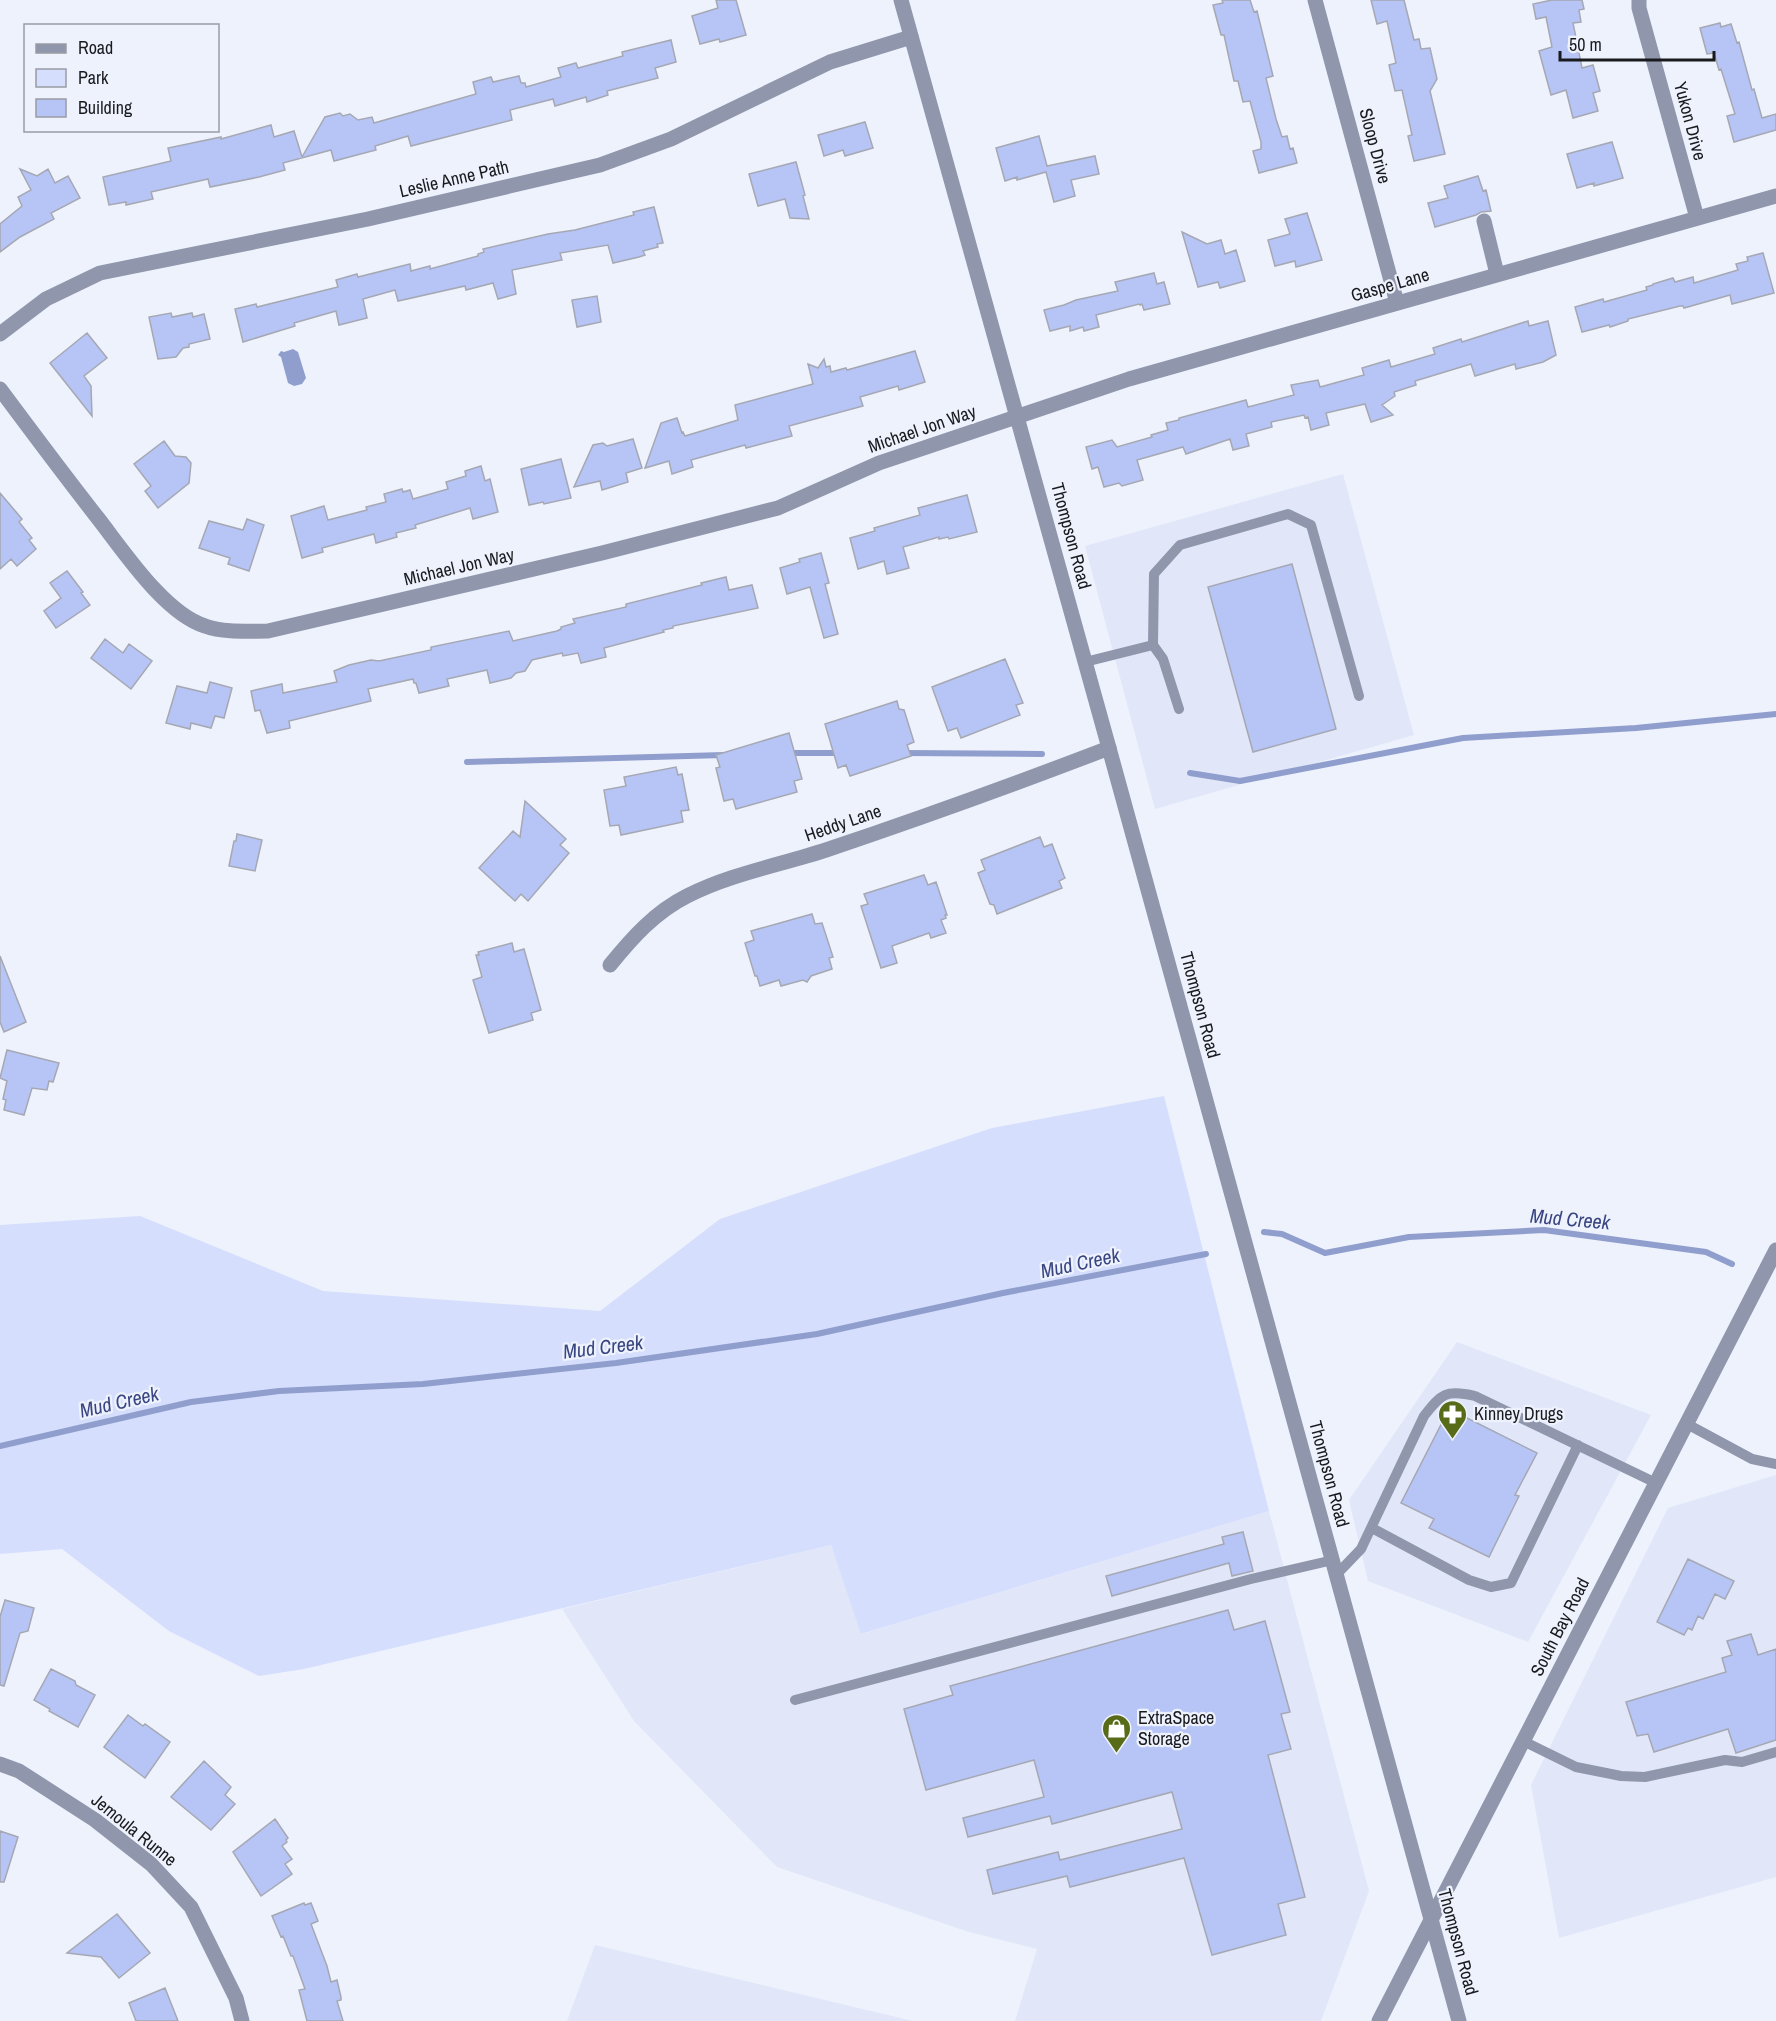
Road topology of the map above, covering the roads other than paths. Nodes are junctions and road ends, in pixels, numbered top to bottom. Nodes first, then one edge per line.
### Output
1 (901, 0) edge
2 (1315, 0) edge
3 (1639, 0) edge
4 (911, 37) junction
5 (1776, 196) edge
6 (1697, 218) junction
7 (1484, 221) dead end
8 (1497, 274) junction
9 (1397, 303) junction
10 (0, 334) edge
11 (0, 389) edge
12 (1017, 416) junction
13 (1153, 645) junction
14 (1085, 662) junction
15 (1359, 696) dead end
16 (1179, 709) dead end
17 (1109, 748) junction
18 (610, 965) dead end
19 (1776, 1250) edge
20 (1687, 1424) junction
21 (1578, 1445) junction
22 (1776, 1464) edge
23 (1656, 1483) junction
24 (1372, 1528) junction
25 (1335, 1567) junction
26 (795, 1700) dead end
27 (1523, 1742) junction
28 (1776, 1752) edge
29 (0, 1764) edge
30 (1431, 1920) junction
31 (242, 2021) edge
32 (1379, 2021) edge
33 (1459, 2021) edge

1 - 4 street, Thompson Road
2 - 9 street, Sloop Drive
3 - 6 street, Yukon Drive
4 - 10 street, Leslie Anne Path
4 - 12 street, Thompson Road
5 - 6 street, Gaspe Lane
6 - 8 street, Gaspe Lane
7 - 8 street
8 - 9 street, Gaspe Lane
9 - 12 street, Gaspe Lane
11 - 12 street, Michael Jon Way
12 - 14 street, Thompson Road
13 - 14 lane
13 - 15 lane
13 - 16 lane
14 - 17 street, Thompson Road
17 - 18 street, Heddy Lane
17 - 25 street, Thompson Road
19 - 20 street, South Bay Road
20 - 22 lane
20 - 23 street, South Bay Road
21 - 23 lane
21 - 24 lane
21 - 24 lane
23 - 27 street, South Bay Road
24 - 25 lane
25 - 26 lane
25 - 30 street, Thompson Road
27 - 28 lane
27 - 30 street, South Bay Road
29 - 31 street, Jemoula Runne
30 - 32 street, South Bay Road
30 - 33 street, Thompson Road

